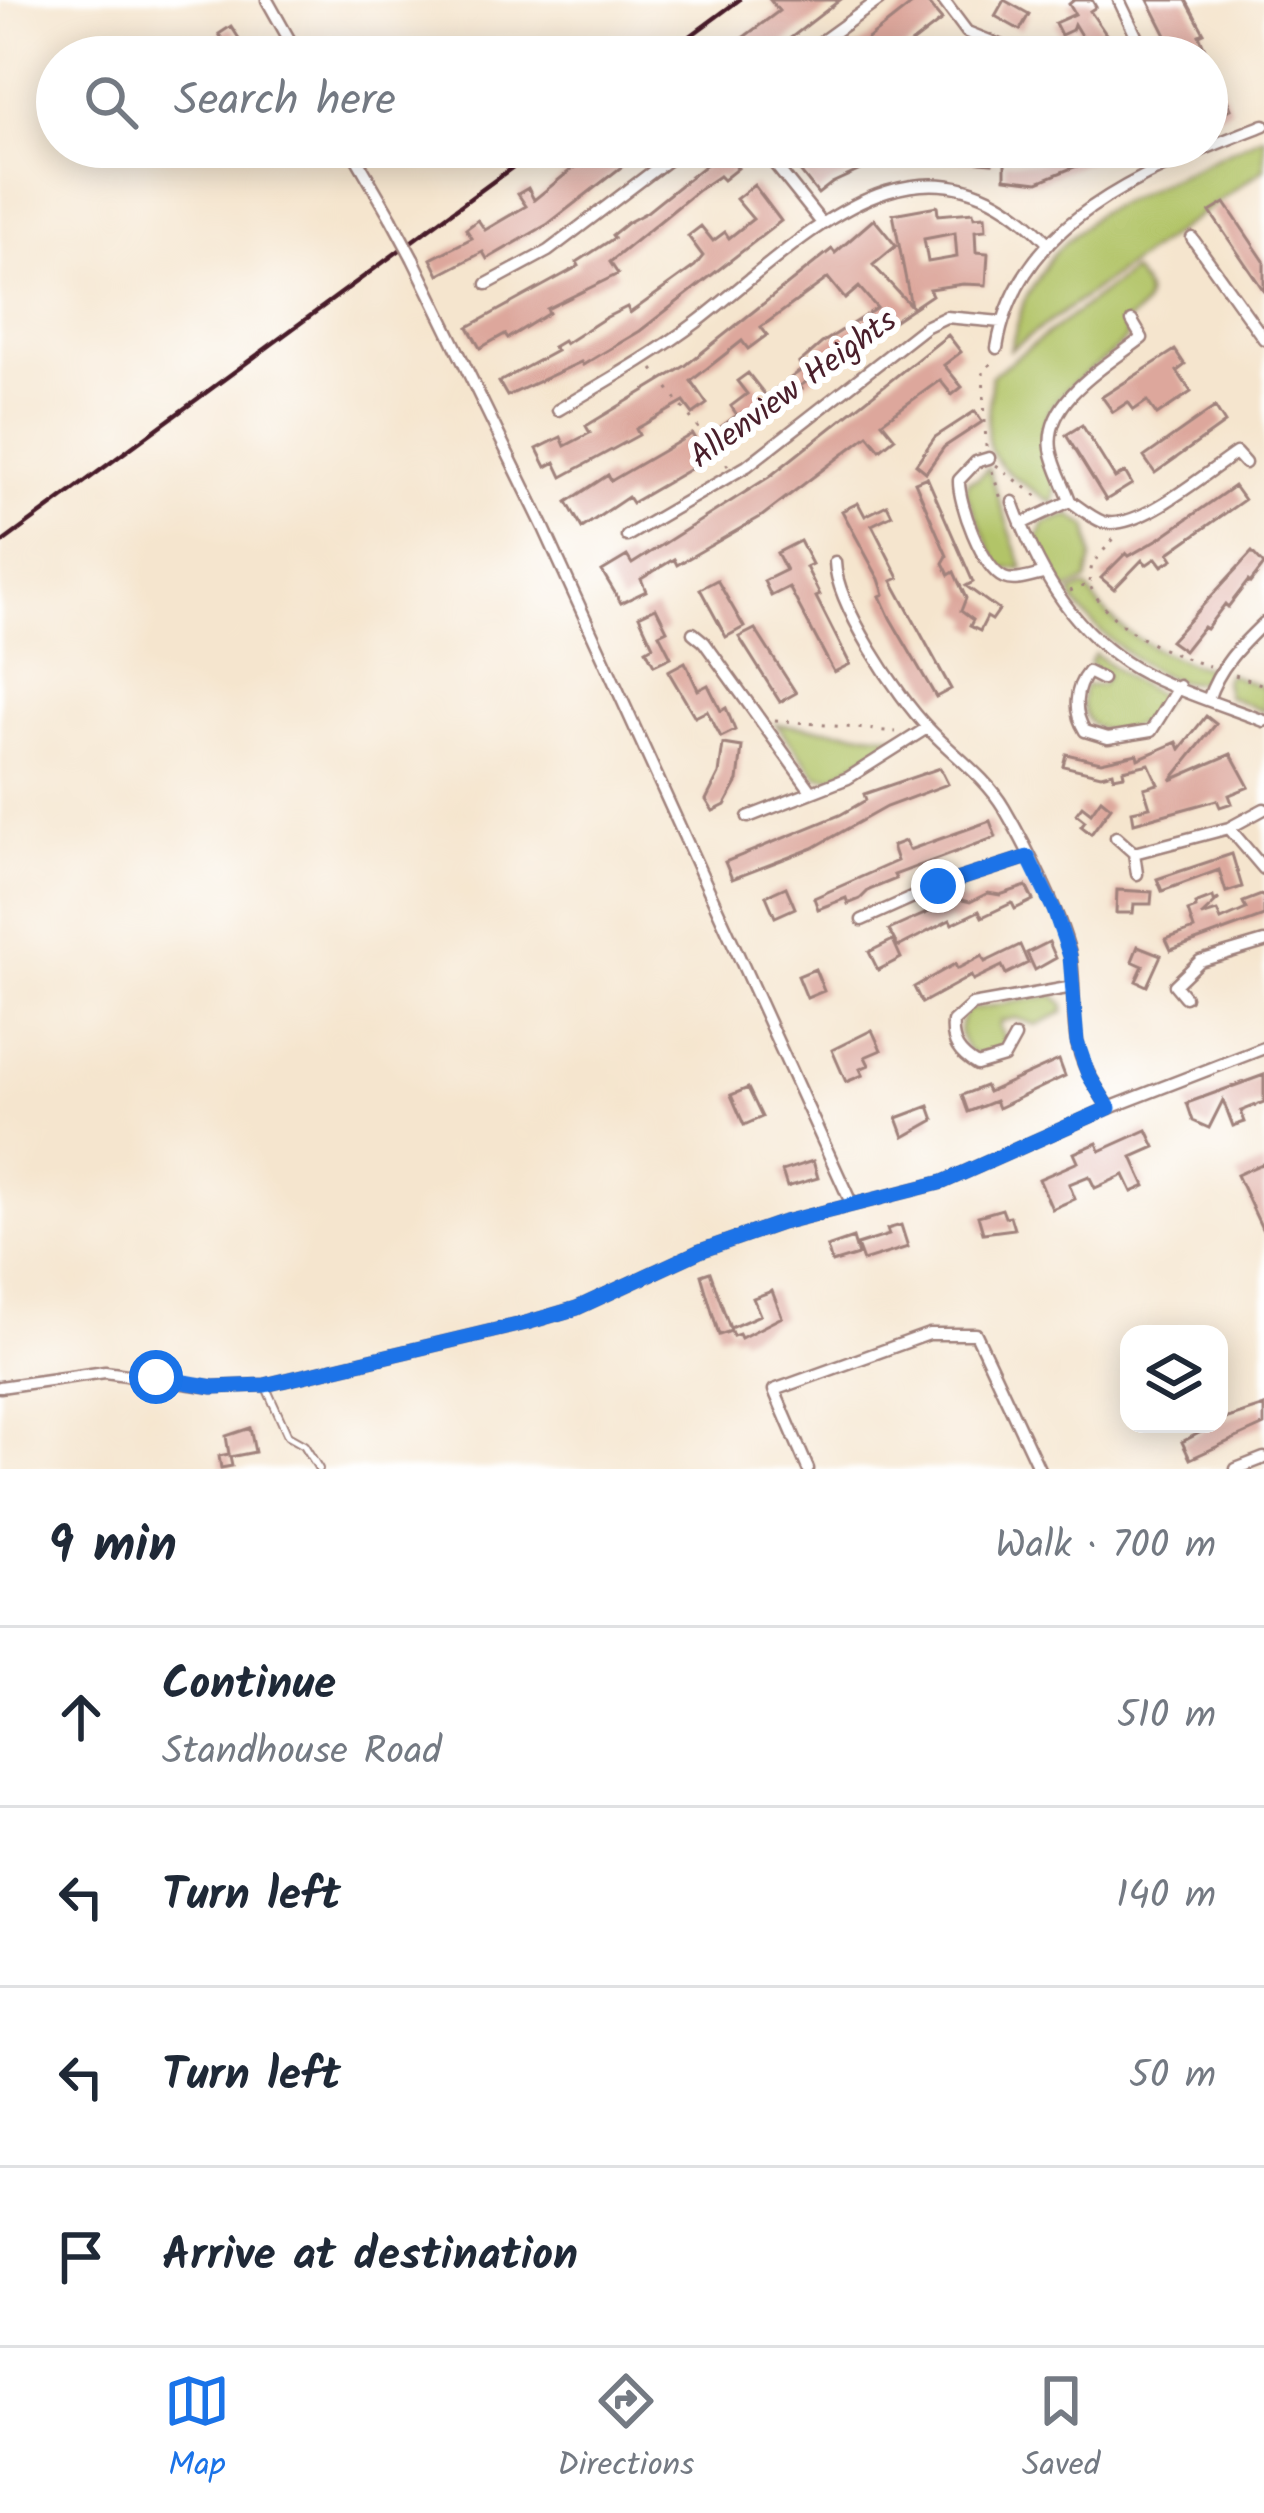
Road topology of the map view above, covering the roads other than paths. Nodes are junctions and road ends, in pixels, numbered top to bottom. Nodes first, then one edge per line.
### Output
1 (267, 0) edge
2 (879, 0) edge
3 (943, 0) edge
4 (1119, 0) edge
5 (287, 36) edge
6 (829, 36) edge
7 (977, 36) edge
8 (1136, 36) edge
9 (1264, 125) edge
10 (1228, 137) edge
11 (362, 168) edge
12 (657, 168) edge
13 (778, 168) edge
14 (1157, 168) edge
15 (820, 222) junction
16 (1192, 238) dead end
17 (1047, 242) junction
18 (487, 284) dead end
19 (1132, 321) dead end
20 (1001, 322) junction
21 (1264, 339) edge
22 (997, 348) road end
23 (558, 410) dead end
24 (989, 458) road end
25 (1245, 463) dead end
26 (1070, 501) junction
27 (1013, 502) dead end
28 (1021, 524) junction
29 (628, 536) dead end
30 (835, 562) dead end
31 (1043, 574) junction
32 (1264, 622) edge
33 (693, 633) dead end
34 (1102, 679) dead end
35 (1179, 686) junction
36 (1208, 700) junction
37 (1264, 722) edge
38 (927, 728) junction
39 (812, 791) junction
40 (1264, 809) edge
41 (748, 817) dead end
42 (1229, 828) junction
43 (1116, 837) dead end
44 (1134, 853) junction
45 (1028, 857) junction
46 (1264, 868) edge
47 (1137, 874) dead end
48 (862, 920) dead end
49 (1264, 942) edge
50 (1073, 987) junction
51 (1185, 997) dead end
52 (1015, 1037) dead end
53 (1264, 1048) edge
54 (1109, 1108) junction
55 (852, 1205) junction
56 (265, 1385) junction
57 (0, 1387) edge
58 (1264, 1458) edge
59 (319, 1469) edge
60 (808, 1469) edge
61 (1039, 1469) edge
62 (1236, 1469) edge

1 - 5 street
2 - 6 street
3 - 7 street
4 - 8 street
9 - 10 street
11 - 55 street, bridge
12 - 18 street
13 - 15 street
14 - 17 street
15 - 17 street
15 - 23 street
16 - 21 street
17 - 20 street
19 - 26 street
20 - 22 street
20 - 29 street, Allenview Heights
24 - 31 street
25 - 26 street
26 - 28 street
27 - 28 street
28 - 31 street
30 - 38 street
31 - 35 street
32 - 36 street
33 - 39 street
34 - 35 street
35 - 36 street
36 - 37 street
38 - 39 street
38 - 45 street
39 - 41 street
40 - 42 street
42 - 44 street
42 - 46 street
43 - 44 street
44 - 47 street
45 - 48 street
45 - 50 street
49 - 51 street
50 - 52 street
50 - 54 street
53 - 54 street
54 - 55 street
55 - 56 street
56 - 57 street
56 - 59 lane
58 - 62 street
60 - 61 street

